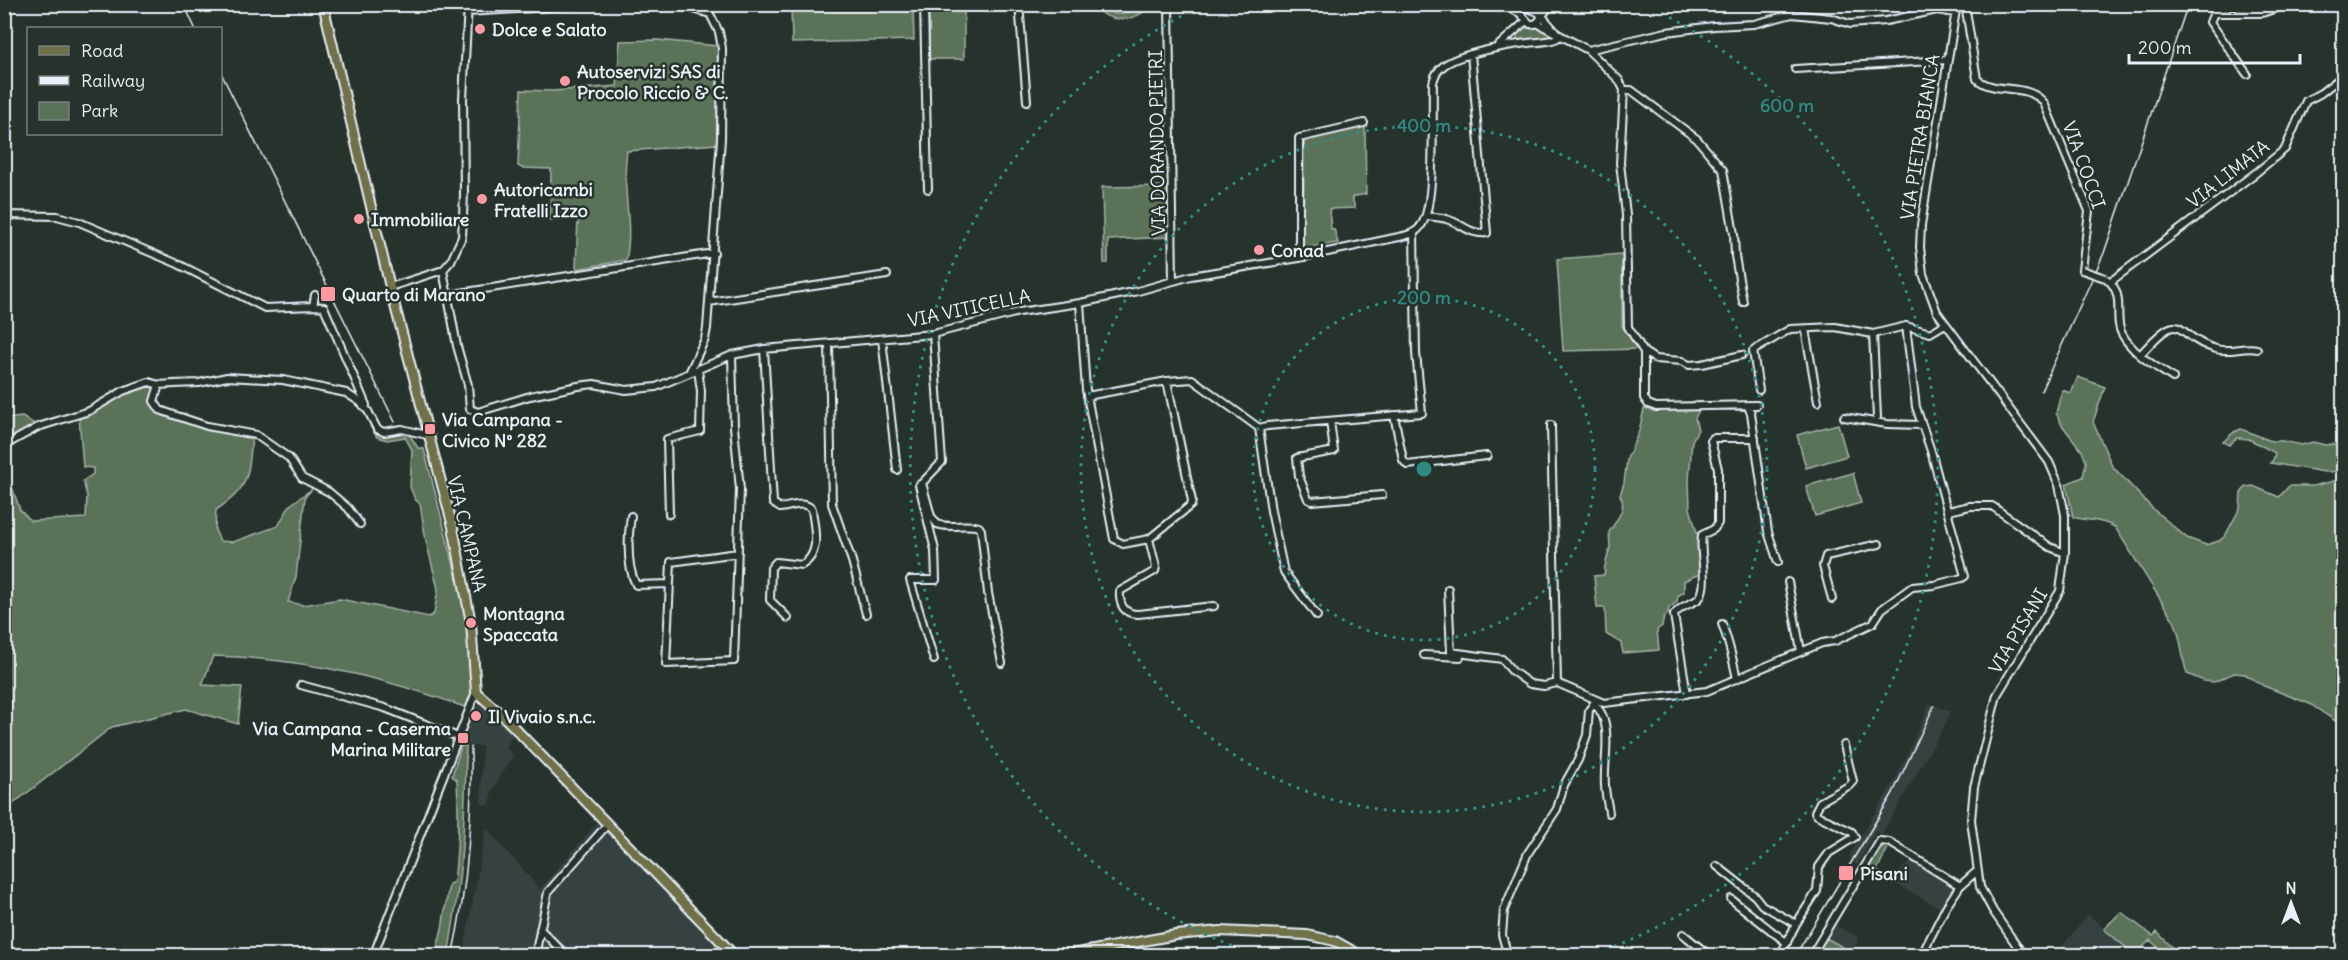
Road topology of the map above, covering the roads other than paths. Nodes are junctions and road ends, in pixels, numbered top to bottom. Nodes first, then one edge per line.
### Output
1 (323, 4) edge
2 (599, 4) edge
3 (677, 4) edge
4 (924, 4) edge
5 (1019, 4) edge
6 (1169, 4) edge
7 (1558, 4) edge
8 (1957, 4) edge
9 (1965, 4) edge
10 (2289, 4) edge
11 (1506, 6) edge
12 (1523, 7) edge
13 (468, 8) edge
14 (1548, 8) junction
15 (1955, 14) junction
16 (1542, 16) junction
17 (1526, 21) junction
18 (1537, 23) junction
19 (1558, 34) junction
20 (1512, 35) junction
21 (1515, 44) junction
22 (1494, 49) junction
23 (1588, 50) junction
24 (1471, 54) junction
25 (1948, 60) junction
26 (1795, 69) dead end
27 (2247, 74) dead end
28 (2343, 75) edge
29 (1624, 90) junction
30 (1027, 101) dead end
31 (1364, 123) dead end
32 (928, 189) dead end
33 (5, 216) edge
34 (1426, 216) junction
35 (1414, 233) junction
36 (714, 254) junction
37 (1299, 258) junction
38 (443, 270) junction
39 (1923, 274) joint
40 (887, 275) dead end
41 (1173, 280) junction
42 (2107, 280) junction
43 (390, 287) junction
44 (447, 295) junction
45 (315, 296) dead end
46 (710, 302) junction
47 (1743, 302) dead end
48 (1080, 303) junction
49 (313, 306) junction
50 (1945, 324) junction
51 (1906, 326) junction
52 (1805, 329) junction
53 (933, 333) junction
54 (1873, 334) junction
55 (882, 339) junction
56 (830, 344) junction
57 (764, 349) junction
58 (2257, 349) dead end
59 (1644, 352) junction
60 (732, 355) junction
61 (1742, 355) dead end
62 (2140, 355) junction
63 (698, 370) junction
64 (689, 374) junction
65 (2173, 378) dead end
66 (1167, 381) junction
67 (159, 385) junction
68 (1759, 390) dead end
69 (1087, 396) junction
70 (1818, 402) dead end
71 (1747, 405) junction
72 (1757, 405) dead end
73 (368, 411) junction
74 (1394, 416) junction
75 (1844, 417) dead end
76 (1877, 417) dead end
77 (1330, 421) junction
78 (1551, 425) dead end
79 (1922, 425) junction
80 (1259, 429) junction
81 (427, 435) junction
82 (1755, 438) junction
83 (4, 446) edge
84 (1487, 456) dead end
85 (897, 470) dead end
86 (922, 483) junction
87 (1382, 495) dead end
88 (1948, 511) junction
89 (669, 514) dead end
90 (631, 516) dead end
91 (360, 524) dead end
92 (1149, 538) junction
93 (1879, 544) dead end
94 (2065, 553) junction
95 (738, 554) junction
96 (1778, 562) dead end
97 (1788, 582) dead end
98 (670, 584) junction
99 (1448, 589) dead end
100 (1832, 599) dead end
101 (1214, 606) dead end
102 (866, 614) dead end
103 (1317, 616) dead end
104 (788, 618) dead end
105 (1722, 624) dead end
106 (1801, 651) junction
107 (1424, 655) dead end
108 (934, 660) dead end
109 (1002, 663) dead end
110 (1508, 665) junction
111 (1737, 679) junction
112 (1557, 683) junction
113 (301, 685) dead end
114 (476, 692) junction
115 (1687, 694) junction
116 (1594, 702) junction
117 (458, 737) junction
118 (1844, 745) dead end
119 (1609, 813) dead end
120 (607, 825) junction
121 (1718, 866) dead end
122 (1976, 872) junction
123 (1960, 886) junction
124 (1731, 899) dead end
125 (1797, 924) junction
126 (540, 928) junction
127 (1683, 934) dead end
128 (1787, 942) junction
129 (373, 956) edge
130 (535, 956) edge
131 (567, 956) edge
132 (735, 956) edge
133 (1061, 956) edge
134 (1362, 956) edge
135 (1508, 956) edge
136 (1710, 956) edge
137 (1780, 956) edge
138 (1811, 956) edge
139 (1921, 956) edge
140 (2024, 956) edge

1 - 43 main road, VIA CAMPANA
2 - 13 street
3 - 36 street
4 - 32 street
5 - 30 street
6 - 41 street, VIA DORANDO PIETRI
7 - 14 street
8 - 15 street, VIA PIETRA BIANCA
9 - 42 street, VIA COCCI, bridge
10 - 27 street
11 - 17 street
12 - 14 street
12 - 16 street
13 - 38 street
14 - 16 street
15 - 23 street
15 - 25 street, VIA PIETRA BIANCA
16 - 18 street
16 - 19 street
17 - 18 street
17 - 20 street
18 - 19 street
19 - 21 street
19 - 23 street
20 - 21 street
20 - 22 street
21 - 22 street
22 - 24 street
23 - 29 street
24 - 34 street
24 - 34 street
25 - 26 street
25 - 39 street, VIA PIETRA BIANCA
28 - 42 street, VIA LIMATA
29 - 47 street
29 - 59 street
31 - 37 street
33 - 49 street
34 - 35 street
35 - 37 street, VIA VITICELLA
35 - 74 street
36 - 44 street
36 - 46 street
37 - 41 street, VIA VITICELLA
38 - 43 street
38 - 44 street, VIA VITICELLA
39 - 50 street, VIA PISANI
40 - 46 street
41 - 48 street, VIA VITICELLA
42 - 62 street
43 - 81 main road, VIA CAMPANA
44 - 64 street, VIA VITICELLA
45 - 49 street
46 - 64 street
48 - 53 street, VIA VITICELLA
48 - 69 street
49 - 73 street
50 - 51 street
50 - 94 street, VIA PISANI
51 - 54 street
51 - 79 street
52 - 54 street
52 - 68 street
52 - 70 street
53 - 55 street, VIA VITICELLA
53 - 86 street
54 - 76 street
55 - 56 street, VIA VITICELLA
55 - 85 street
56 - 57 street, VIA VITICELLA
56 - 102 street
57 - 60 street, VIA VITICELLA
57 - 104 street
58 - 62 street
59 - 61 street
59 - 71 street
60 - 63 street, VIA VITICELLA
60 - 95 street
62 - 65 street
63 - 64 street, VIA VITICELLA
63 - 89 street
66 - 69 street
66 - 80 street
66 - 92 street
67 - 73 street
67 - 83 street
67 - 91 street
69 - 92 street
71 - 72 street
71 - 82 street
73 - 81 street
74 - 77 street
74 - 84 street
75 - 79 street
77 - 80 street
77 - 87 street
78 - 112 street
79 - 88 street
80 - 103 street
81 - 114 main road, VIA CAMPANA
82 - 96 street
82 - 115 street
86 - 108 street
86 - 109 street
88 - 94 street
88 - 106 street
90 - 98 street
92 - 101 street
93 - 100 street
94 - 122 street, VIA PISANI
95 - 98 street
95 - 98 street
97 - 106 street
99 - 110 street
105 - 111 street
106 - 111 street
107 - 110 street
110 - 112 street
111 - 115 street
112 - 116 street
113 - 117 street
114 - 117 street, VIA CAMPANA
114 - 120 main road
115 - 116 street
116 - 119 street
116 - 135 street
117 - 129 street, VIA CAMPANA
118 - 125 street
120 - 126 street
120 - 132 main road
121 - 125 street
122 - 123 street
122 - 140 street, VIA PISANI
123 - 138 street
123 - 139 street
124 - 128 street
125 - 128 street
126 - 130 street
126 - 131 street
127 - 136 street
128 - 137 street
133 - 134 main road

